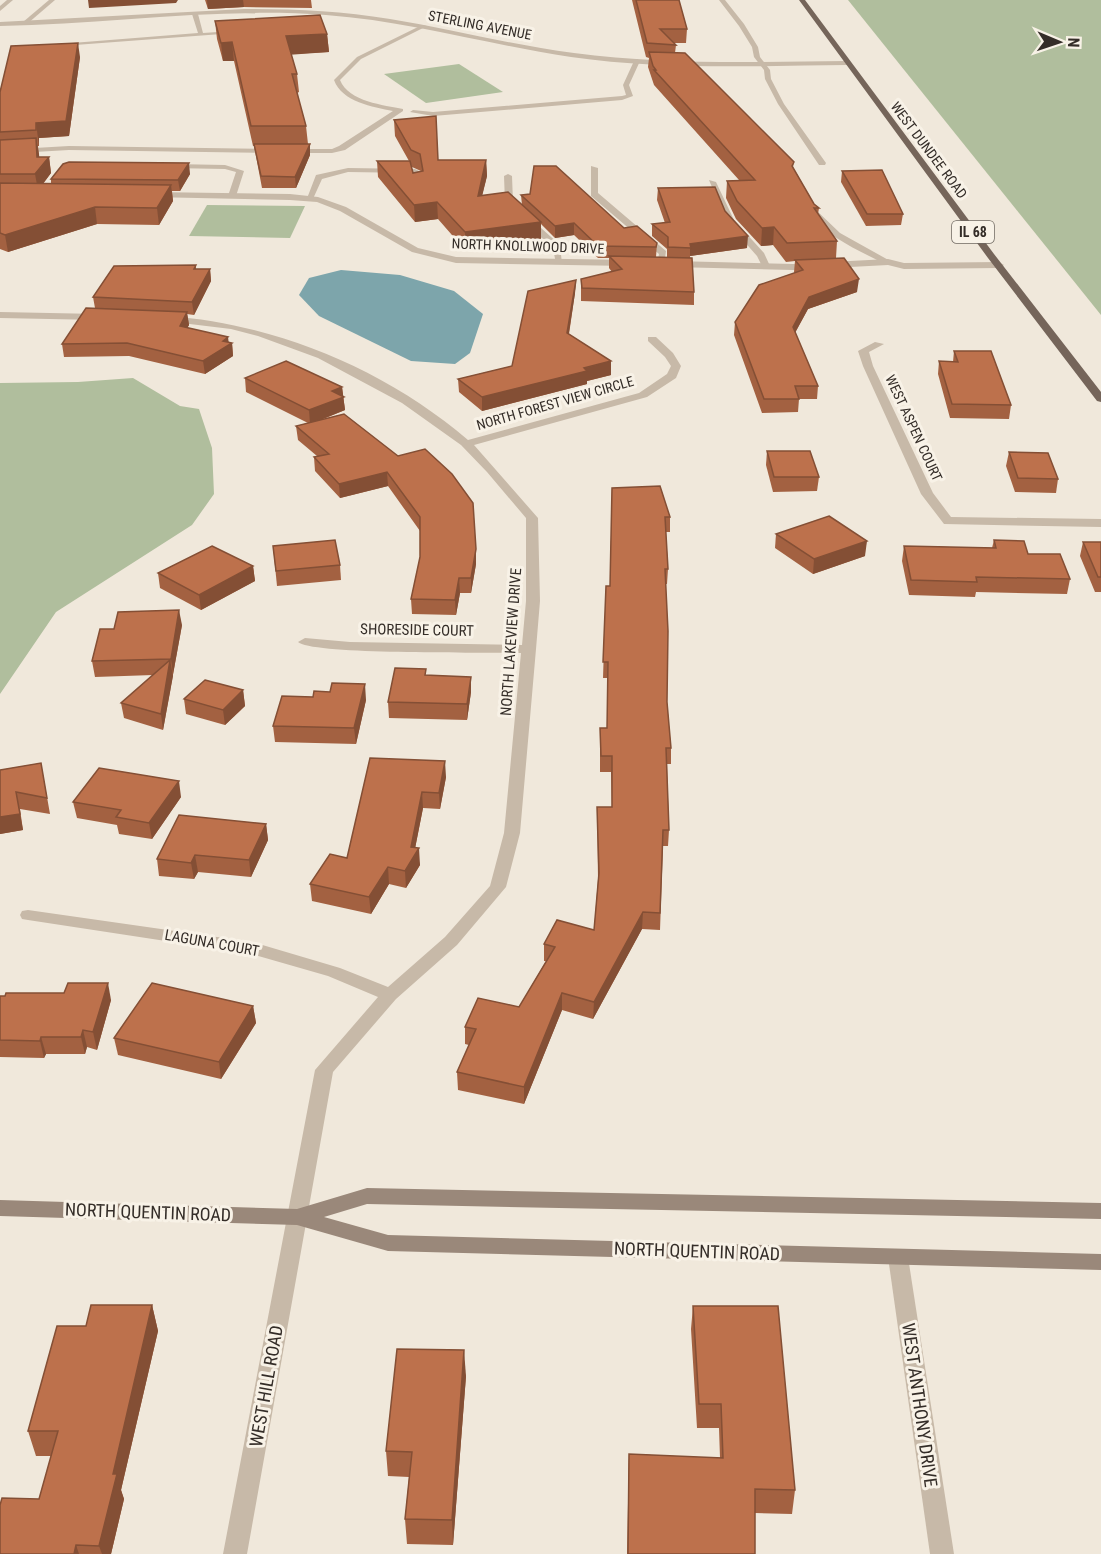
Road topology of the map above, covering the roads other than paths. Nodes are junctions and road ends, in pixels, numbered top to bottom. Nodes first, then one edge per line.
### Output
1 (10, 0) edge
2 (52, 0) edge
3 (722, 0) edge
4 (802, 0) edge
5 (0, 9) edge
6 (195, 14) junction
7 (25, 23) junction
8 (0, 24) edge
9 (424, 26) junction
10 (245, 32) edge
11 (201, 35) junction
12 (75, 43) edge
13 (637, 61) junction
14 (847, 63) junction
15 (762, 64) junction
16 (413, 112) dead end
17 (279, 151) edge
18 (288, 151) edge
19 (0, 152) edge
20 (822, 163) dead end
21 (169, 166) edge
22 (594, 168) dead end
23 (508, 176) dead end
24 (712, 182) dead end
25 (418, 186) edge
26 (145, 195) edge
27 (232, 196) junction
28 (309, 199) junction
29 (807, 200) edge
30 (991, 256) junction
31 (559, 262) junction
32 (888, 262) junction
33 (638, 264) edge
34 (650, 264) edge
35 (661, 264) junction
36 (999, 265) junction
37 (766, 266) junction
38 (0, 315) edge
39 (117, 318) edge
40 (152, 318) edge
41 (652, 339) dead end
42 (879, 344) dead end
43 (1101, 399) edge
44 (467, 444) junction
45 (1101, 523) edge
46 (305, 642) dead end
47 (530, 649) junction
48 (28, 915) dead end
49 (390, 995) junction
50 (0, 1208) edge
51 (1101, 1211) edge
52 (297, 1217) junction
53 (898, 1257) junction
54 (1101, 1262) edge
55 (235, 1554) edge
56 (942, 1554) edge

1 - 5 lane
2 - 7 lane
3 - 15 lane
4 - 14 main road, WEST DUNDEE ROAD / IL 68
6 - 7 street, STERLING AVENUE
6 - 9 street, STERLING AVENUE
6 - 11 lane
7 - 8 street, STERLING AVENUE
9 - 13 street, STERLING AVENUE
9 - 18 lane
10 - 11 lane
11 - 12 lane
13 - 15 street, STERLING AVENUE
13 - 16 lane
14 - 15 street, STERLING AVENUE
14 - 30 main road, WEST DUNDEE ROAD / IL 68
15 - 20 lane
17 - 19 lane
21 - 27 lane
22 - 35 lane
23 - 31 lane
24 - 37 lane
25 - 28 lane
26 - 27 street, NORTH KNOLLWOOD DRIVE
27 - 28 street, NORTH KNOLLWOOD DRIVE
28 - 31 street, NORTH KNOLLWOOD DRIVE
29 - 32 lane
30 - 32 street
30 - 36 main road, WEST DUNDEE ROAD / IL 68
31 - 33 street, NORTH KNOLLWOOD DRIVE
32 - 36 street
32 - 37 street
34 - 35 street
35 - 37 street
36 - 43 main road, WEST DUNDEE ROAD / IL 68
38 - 39 street
40 - 44 street, NORTH LAKEVIEW DRIVE
41 - 44 street, NORTH FOREST VIEW CIRCLE
42 - 45 street, WEST ASPEN COURT
44 - 47 street, NORTH LAKEVIEW DRIVE
46 - 47 street, SHORESIDE COURT
47 - 49 street, NORTH LAKEVIEW DRIVE
48 - 49 street, LAGUNA COURT
49 - 52 street, NORTH LAKEVIEW DRIVE
50 - 52 main road, NORTH QUENTIN ROAD
51 - 52 main road, NORTH QUENTIN ROAD
52 - 53 main road, NORTH QUENTIN ROAD
52 - 55 street, WEST HILL ROAD
53 - 54 main road, NORTH QUENTIN ROAD
53 - 56 street, WEST ANTHONY DRIVE

